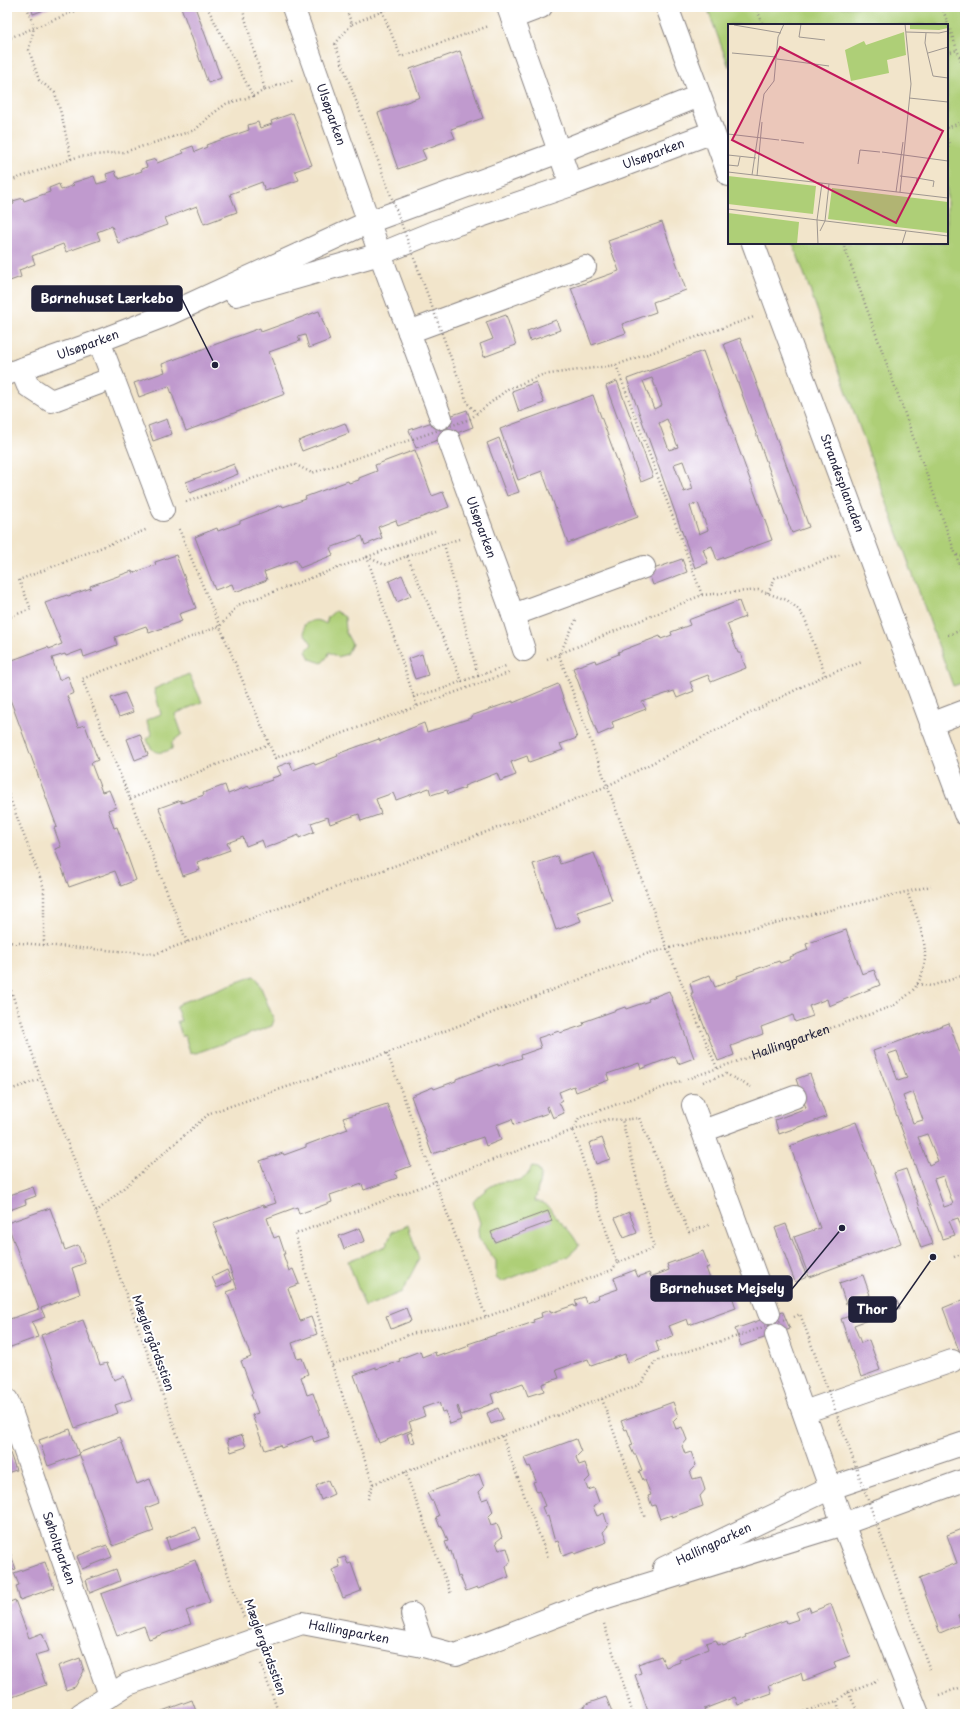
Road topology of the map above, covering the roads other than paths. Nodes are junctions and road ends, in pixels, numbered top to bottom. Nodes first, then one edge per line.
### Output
1 (293, 7) edge
2 (541, 7) edge
3 (667, 7) edge
4 (510, 12) edge
5 (699, 96) junction
6 (713, 132) junction
7 (559, 152) junction
8 (728, 172) edge
9 (571, 185) junction
10 (369, 222) junction
11 (753, 244) edge
12 (380, 254) junction
13 (584, 267) dead end
14 (169, 314) junction
15 (409, 332) junction
16 (99, 341) junction
17 (14, 372) edge
18 (113, 378) junction
19 (441, 418) dead end
20 (449, 440) dead end
21 (158, 519) road end
22 (644, 567) dead end
23 (513, 615) junction
24 (517, 657) road end
25 (965, 711) edge
26 (931, 724) junction
27 (959, 783) edge
28 (965, 814) edge
29 (788, 1099) road end
30 (693, 1105) road end
31 (703, 1132) junction
32 (952, 1361) dead end
33 (7, 1400) edge
34 (804, 1412) junction
35 (965, 1443) edge
36 (965, 1480) edge
37 (831, 1488) junction
38 (843, 1524) junction
39 (597, 1600) junction
40 (412, 1614) dead end
41 (253, 1641) joint
42 (424, 1646) junction
43 (95, 1708) edge
44 (918, 1714) edge

1 - 10 street, Ulsøparken
2 - 4 street
3 - 5 street
4 - 7 street
5 - 6 street
5 - 7 street, Ulsøparken
6 - 8 street
6 - 9 street, Ulsøparken
7 - 9 street
7 - 10 street, Ulsøparken
9 - 12 street, Ulsøparken
10 - 12 street, Ulsøparken
10 - 14 street, Ulsøparken
11 - 26 street, Strandesplanaden
12 - 14 street, Ulsøparken
12 - 15 street, Ulsøparken
13 - 15 street
14 - 16 street, Ulsøparken
15 - 19 street, Ulsøparken
16 - 17 street, Ulsøparken
16 - 18 street
17 - 18 street
18 - 21 street
20 - 23 street, Ulsøparken
22 - 23 street
23 - 24 street, Ulsøparken
25 - 26 street
26 - 27 street, Strandesplanaden
27 - 28 street, Strandesplanaden
29 - 31 street
30 - 31 street
31 - 34 street
32 - 34 street
33 - 43 street, Søholtparken
34 - 37 street
35 - 37 street, Hallingparken
36 - 38 street, Hallingparken
37 - 38 street
37 - 39 street, Hallingparken
38 - 39 street, Hallingparken
38 - 44 street
39 - 42 street, Hallingparken
40 - 42 street
41 - 42 street, Hallingparken
41 - 43 street, Søholtparken

